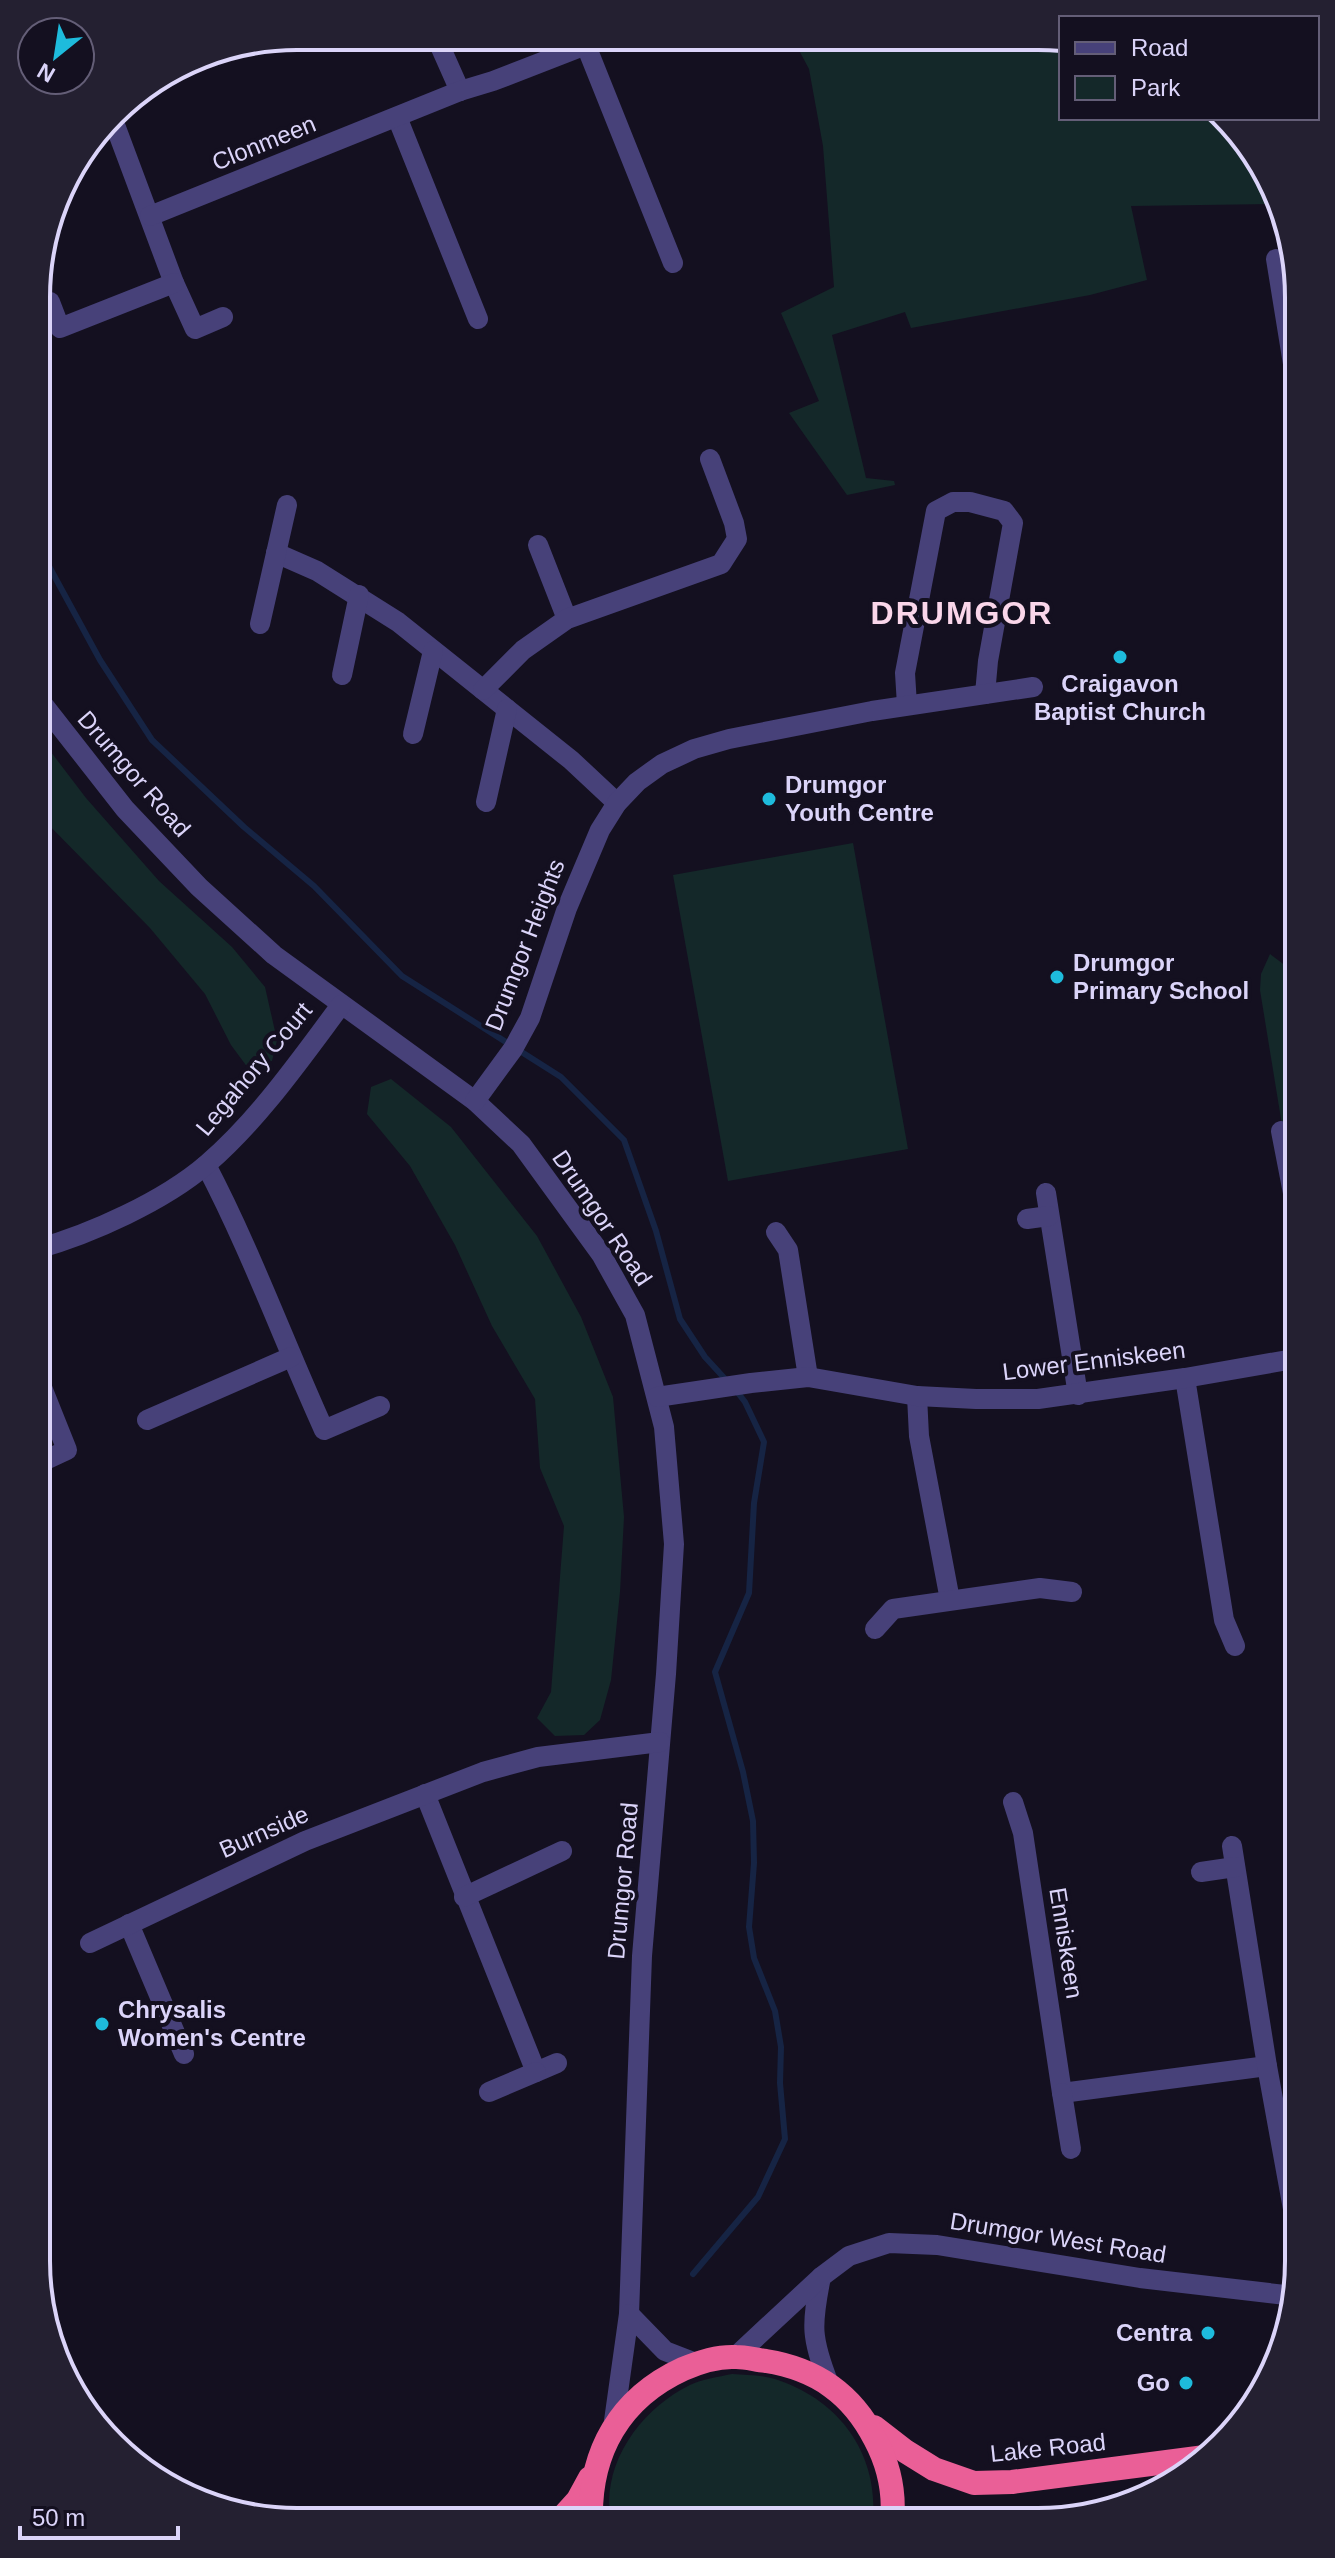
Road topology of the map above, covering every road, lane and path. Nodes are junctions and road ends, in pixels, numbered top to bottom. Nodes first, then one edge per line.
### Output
1 (442, 51) edge
2 (564, 51) edge
3 (587, 51) edge
4 (460, 91) junction
5 (397, 117) junction
6 (116, 129) edge
7 (150, 216) junction
8 (1276, 259) dead end
9 (673, 263) dead end
10 (174, 283) junction
11 (50, 302) dead end
12 (1285, 315) edge
13 (223, 317) dead end
14 (478, 319) dead end
15 (710, 459) dead end
16 (287, 505) dead end
17 (538, 545) dead end
18 (276, 553) junction
19 (359, 595) junction
20 (567, 619) junction
21 (260, 624) dead end
22 (433, 651) junction
23 (342, 675) dead end
24 (1033, 687) dead end
25 (483, 690) junction
26 (985, 694) junction
27 (907, 705) junction
28 (507, 709) junction
29 (50, 713) edge
30 (413, 734) dead end
31 (486, 802) dead end
32 (617, 803) junction
33 (341, 1005) junction
34 (475, 1101) junction
35 (1281, 1131) dead end
36 (1285, 1149) edge
37 (206, 1165) junction
38 (1046, 1193) dead end
39 (1049, 1216) junction
40 (1027, 1219) dead end
41 (776, 1232) dead end
42 (50, 1244) edge
43 (291, 1357) junction
44 (1284, 1361) edge
45 (808, 1377) junction
46 (1185, 1378) junction
47 (1078, 1395) junction
48 (917, 1396) junction
49 (657, 1397) junction
50 (380, 1406) dead end
51 (50, 1408) edge
52 (147, 1420) dead end
53 (50, 1458) edge
54 (1072, 1592) dead end
55 (950, 1600) junction
56 (875, 1629) dead end
57 (1235, 1646) dead end
58 (660, 1742) junction
59 (425, 1794) junction
60 (1013, 1802) dead end
61 (1232, 1846) dead end
62 (562, 1851) dead end
63 (1235, 1867) junction
64 (1201, 1872) dead end
65 (464, 1897) junction
66 (129, 1924) junction
67 (90, 1943) dead end
68 (184, 2054) dead end
69 (557, 2063) dead end
70 (1267, 2066) junction
71 (536, 2072) junction
72 (489, 2092) dead end
73 (1062, 2093) junction
74 (1284, 2130) edge
75 (1071, 2149) dead end
76 (821, 2277) junction
77 (1282, 2295) edge
78 (629, 2314) junction
79 (735, 2357) junction
80 (696, 2363) junction
81 (829, 2384) junction
82 (865, 2420) junction
83 (613, 2428) junction
84 (1184, 2460) edge
85 (596, 2467) junction
86 (571, 2508) edge
87 (591, 2508) edge
88 (893, 2508) edge

1 - 4 street
2 - 4 street, Clonmeen
3 - 9 street, Clonmeen
4 - 5 street, Clonmeen
5 - 7 street, Clonmeen
5 - 14 street
6 - 7 street
7 - 10 street
8 - 12 street
10 - 11 street
10 - 13 street
15 - 20 street
16 - 18 street
17 - 20 street
18 - 19 street
18 - 21 street
19 - 22 street
19 - 23 street
20 - 25 street
22 - 25 street
22 - 30 street
24 - 26 street, Drumgor Heights
25 - 28 street
26 - 27 street, Drumgor Heights
26 - 27 street
27 - 32 street, Drumgor Heights
28 - 31 street
28 - 32 street
29 - 33 street, Drumgor Road
32 - 34 street, Drumgor Heights
33 - 34 street, Drumgor Road
33 - 37 street, Legahory Court
34 - 49 street, Drumgor Road
35 - 36 street
37 - 42 street, Legahory Court
37 - 43 street, Legahory Court
38 - 39 street
39 - 40 street
39 - 47 street
41 - 45 street
43 - 50 street, Legahory Court
43 - 52 street
44 - 46 street, Lower Enniskeen
45 - 48 street, Lower Enniskeen
45 - 49 street, Lower Enniskeen
46 - 47 street, Lower Enniskeen
46 - 57 street
47 - 48 street, Lower Enniskeen
48 - 55 street
49 - 58 street, Drumgor Road
51 - 53 street
54 - 55 street
55 - 56 street
58 - 59 street, Burnside
58 - 78 street, Drumgor Road
59 - 65 street
59 - 66 street, Burnside
60 - 73 street, Enniskeen
61 - 63 street
62 - 65 street
63 - 64 street
63 - 70 street
65 - 71 street
66 - 67 street, Burnside
66 - 68 street
69 - 71 street
70 - 73 street
70 - 74 street
71 - 72 street
73 - 75 street, Enniskeen
76 - 77 street, Drumgor West Road
76 - 79 street, Drumgor West Road
76 - 81 street
78 - 80 street
78 - 83 street, Drumgor Road
79 - 80 highway
79 - 81 highway
80 - 83 highway
81 - 82 highway
82 - 84 highway, Lake Road
82 - 88 highway
83 - 85 highway
85 - 86 highway
85 - 87 highway

